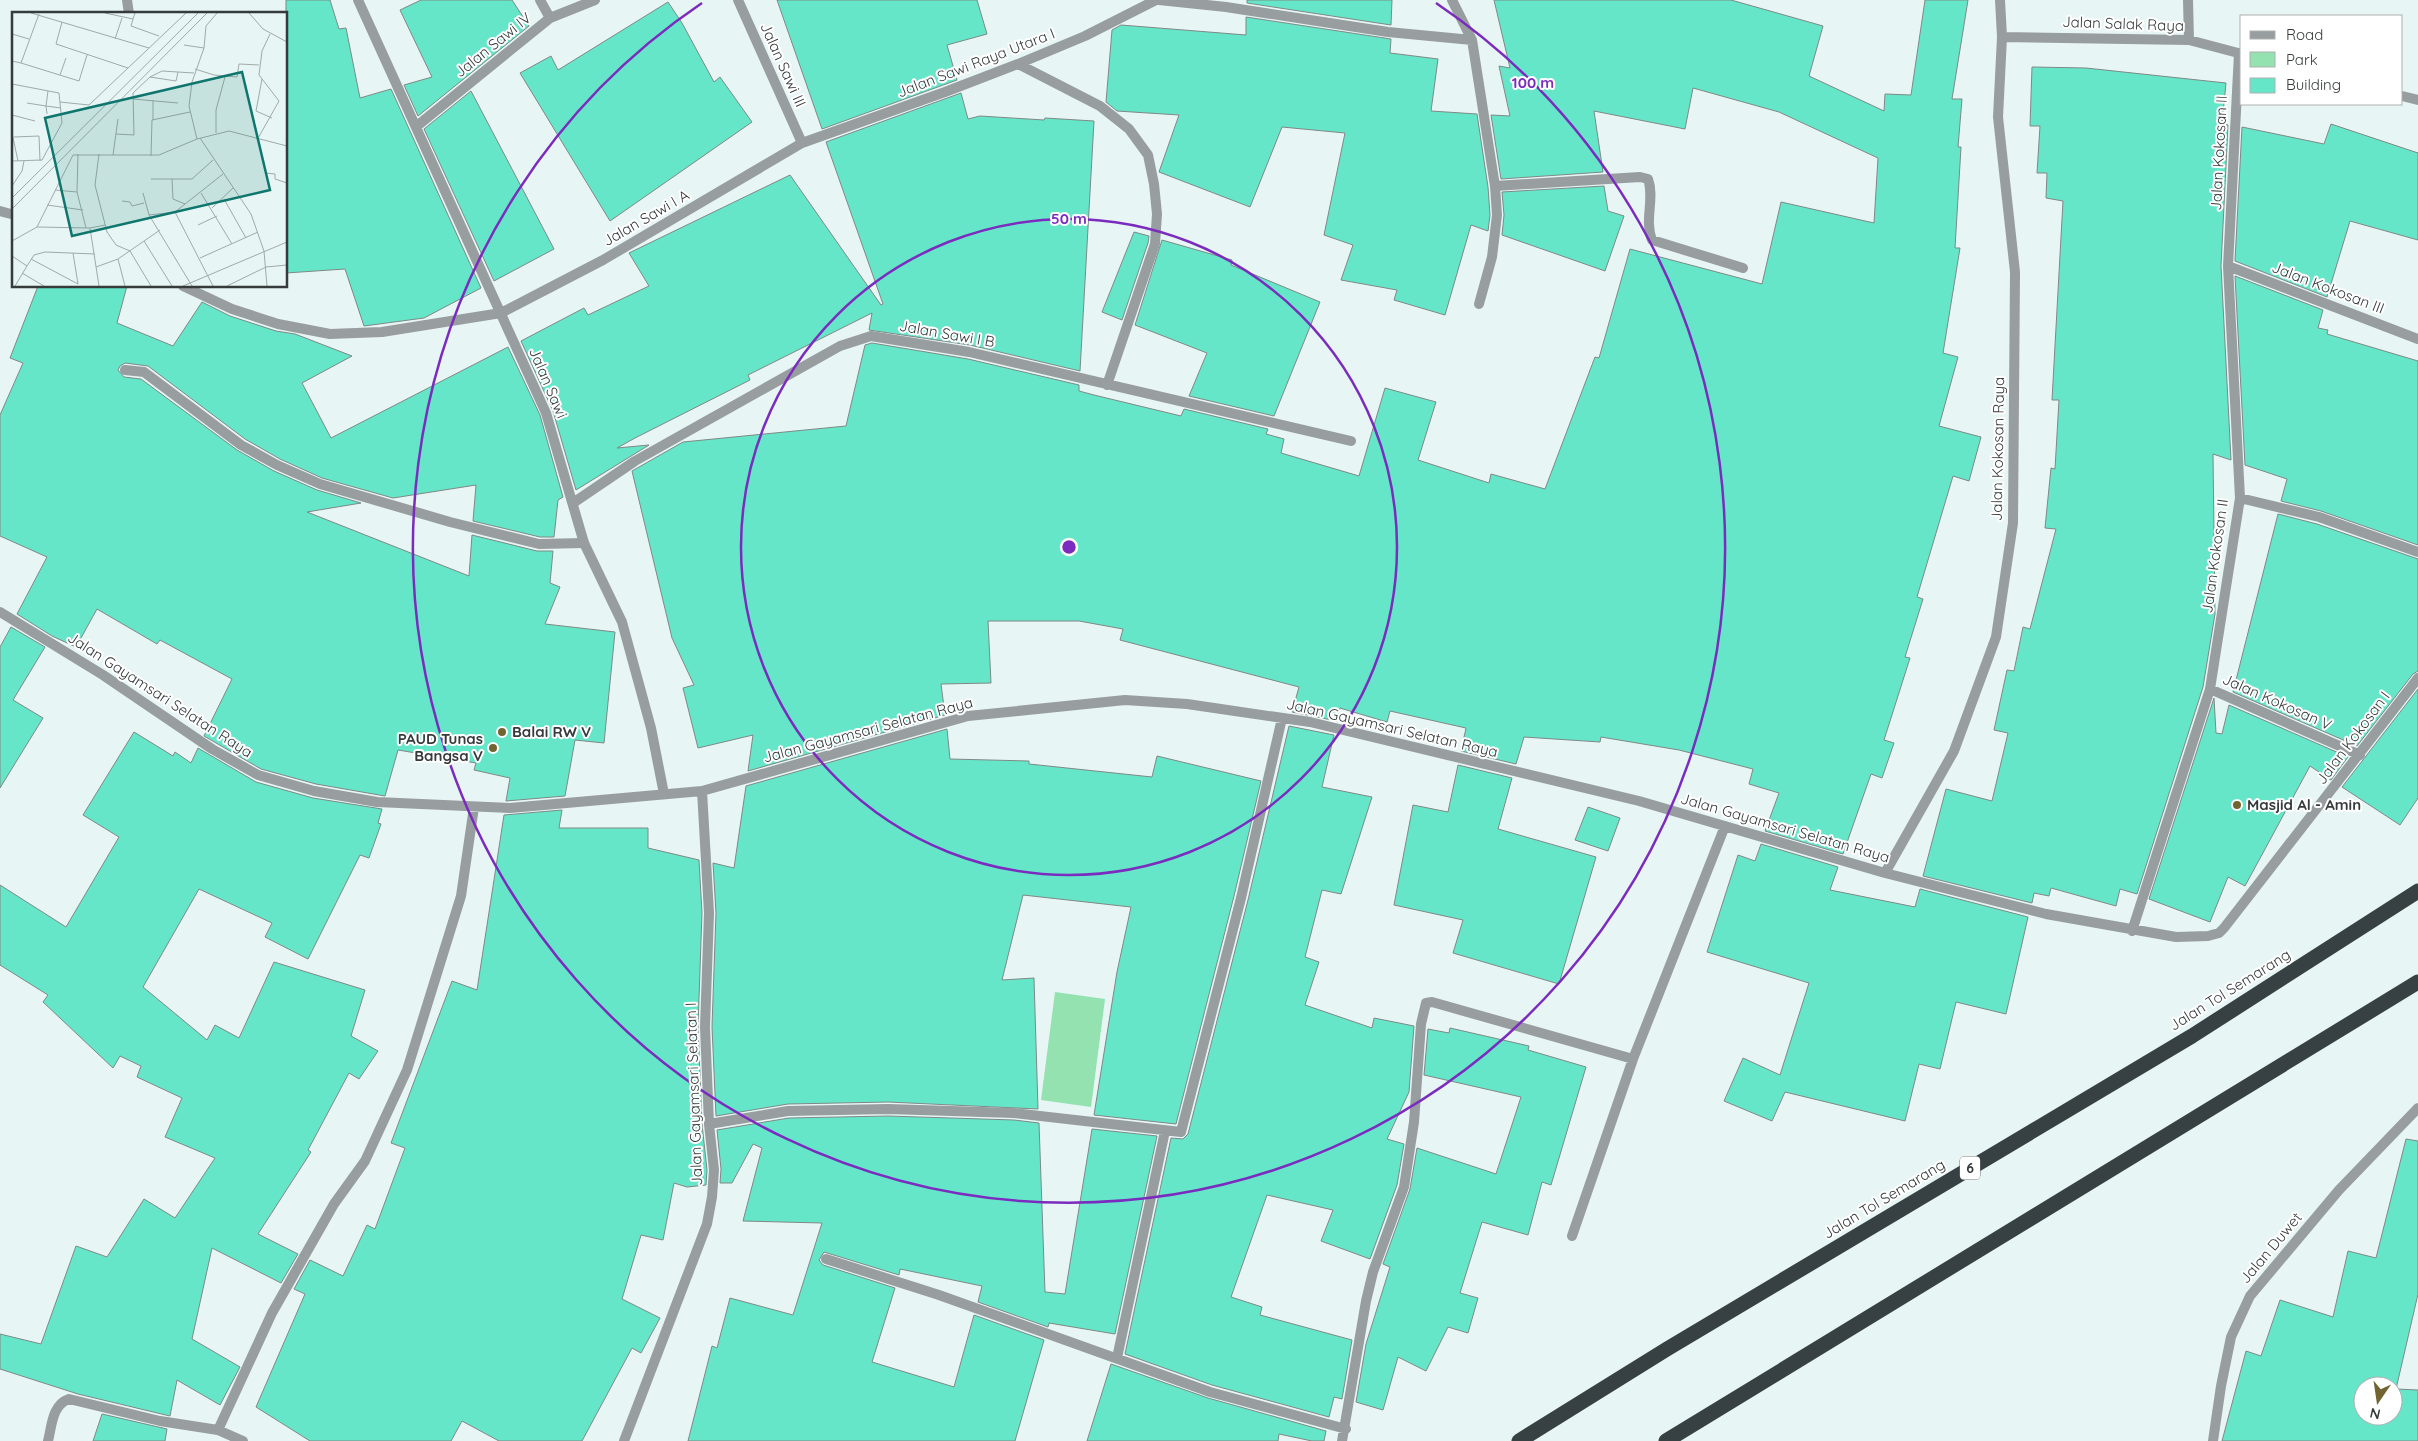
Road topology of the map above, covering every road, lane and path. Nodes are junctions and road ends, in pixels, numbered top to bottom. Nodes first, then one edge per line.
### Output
1 (358, 0) edge
2 (540, 0) edge
3 (595, 0) edge
4 (738, 0) edge
5 (1157, 0) edge
6 (1452, 0) edge
7 (2000, 0) edge
8 (2188, 0) edge
9 (550, 18) junction
10 (2002, 37) junction
11 (1472, 40) junction
12 (2189, 40) junction
13 (2240, 54) edge
14 (1018, 64) junction
15 (2403, 96) edge
16 (2418, 100) edge
17 (417, 126) junction
18 (802, 143) junction
19 (1495, 186) junction
20 (0, 211) edge
21 (12, 214) edge
22 (2228, 266) junction
23 (1743, 268) dead end
24 (187, 288) edge
25 (1479, 304) dead end
26 (502, 313) junction
27 (2418, 339) edge
28 (125, 370) dead end
29 (1107, 385) junction
30 (1352, 441) dead end
31 (2240, 498) junction
32 (573, 503) junction
33 (584, 542) junction
34 (2418, 552) edge
35 (2, 617) edge
36 (2418, 678) edge
37 (2210, 689) junction
38 (1282, 718) junction
39 (2360, 754) junction
40 (702, 791) junction
41 (664, 794) junction
42 (474, 807) junction
43 (1725, 826) junction
44 (1885, 873) junction
45 (2418, 891) edge
46 (2132, 930) junction
47 (2219, 933) joint
48 (2418, 982) edge
49 (1633, 1060) junction
50 (2418, 1108) edge
51 (709, 1124) junction
52 (1165, 1131) junction
53 (1572, 1236) dead end
54 (826, 1259) dead end
55 (1117, 1358) junction
56 (1346, 1429) junction
57 (218, 1430) junction
58 (48, 1441) edge
59 (244, 1441) edge
60 (624, 1441) edge
61 (1342, 1441) edge
62 (1519, 1441) edge
63 (1666, 1441) edge
64 (2213, 1441) edge

1 - 17 street, Jalan Sawi
2 - 9 street
3 - 9 street, Jalan Sawi IV
4 - 18 street, Jalan Sawi III
5 - 11 street, Jalan Sawi Raya Utara I
5 - 14 street, Jalan Sawi Raya Utara I
6 - 11 street
7 - 10 street, Jalan Kokosan Raya
8 - 12 street
9 - 17 street, Jalan Sawi IV
10 - 12 street, Jalan Salak Raya
10 - 44 street, Jalan Kokosan Raya
11 - 19 street
12 - 13 street, Jalan Salak Raya
13 - 22 street, Jalan Kokosan II
14 - 18 street, Jalan Sawi Raya Utara I
14 - 29 street
15 - 16 street
17 - 26 street, Jalan Sawi
18 - 26 street, Jalan Sawi I A
19 - 23 street
19 - 25 street
20 - 21 street
22 - 27 street, Jalan Kokosan III
22 - 31 street, Jalan Kokosan II
24 - 26 street, Jalan Sawi I A
26 - 32 street, Jalan Sawi
28 - 33 street
29 - 30 street, Jalan Sawi I B
29 - 32 street, Jalan Sawi I B
31 - 34 street
31 - 37 street, Jalan Kokosan II
32 - 33 street, Jalan Sawi
33 - 41 street, Jalan Sawi
35 - 42 street, Jalan Gayamsari Selatan Raya
36 - 39 street, Jalan Kokosan I
37 - 39 street, Jalan Kokosan V
37 - 46 street, Jalan Kokosan II
38 - 40 street, Jalan Gayamsari Selatan Raya
38 - 43 street, Jalan Gayamsari Selatan Raya
38 - 52 street
39 - 47 street, Jalan Kokosan I
40 - 41 street, Jalan Gayamsari Selatan Raya
40 - 51 street, Jalan Gayamsari Selatan I
41 - 42 street, Jalan Gayamsari Selatan Raya
42 - 57 street
43 - 44 street, Jalan Gayamsari Selatan Raya
43 - 49 street
44 - 46 street, Jalan Gayamsari Selatan Raya
45 - 62 highway, Jalan Tol Semarang / 6
46 - 47 street, Jalan Gayamsari Selatan Raya
48 - 63 highway
49 - 53 street
49 - 56 street
50 - 64 street, Jalan Duwet
51 - 52 street
51 - 60 street, Jalan Gayamsari Selatan I
52 - 55 street
54 - 55 street
55 - 56 street
56 - 61 street
57 - 58 street
57 - 59 street

